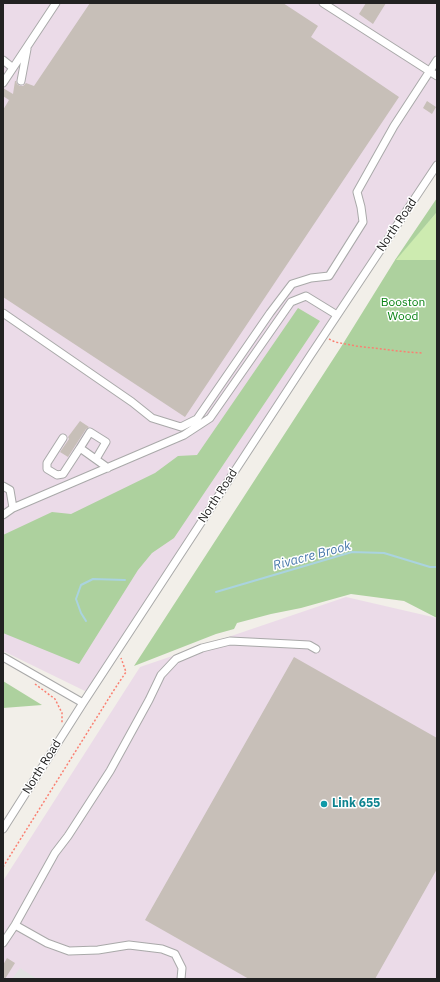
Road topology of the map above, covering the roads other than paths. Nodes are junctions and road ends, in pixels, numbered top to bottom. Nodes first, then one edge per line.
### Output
1 (56, 3) edge
2 (323, 3) edge
3 (28, 45) junction
4 (3, 60) edge
5 (437, 60) edge
6 (13, 68) junction
7 (429, 71) junction
8 (437, 76) edge
9 (21, 81) dead end
10 (3, 83) edge
11 (437, 164) edge
12 (3, 314) edge
13 (337, 315) junction
14 (63, 438) dead end
15 (80, 448) junction
16 (96, 459) junction
17 (108, 468) junction
18 (3, 486) edge
19 (13, 508) junction
20 (3, 515) edge
21 (316, 649) dead end
22 (3, 657) edge
23 (83, 703) junction
24 (6, 819) edge
25 (3, 829) edge
26 (15, 925) junction
27 (3, 943) edge
28 (181, 979) edge

1 - 3 street
2 - 7 street
3 - 6 street
3 - 9 street
4 - 6 street
5 - 7 street
6 - 10 street
7 - 8 street
7 - 12 street
11 - 13 street, North Road
13 - 17 street
13 - 23 street, North Road
14 - 15 street
15 - 16 street
15 - 16 street
16 - 17 street
17 - 19 street
18 - 19 street
19 - 20 street
21 - 26 street
22 - 23 street
23 - 24 street, North Road
24 - 25 street, North Road
26 - 27 street
26 - 28 street

